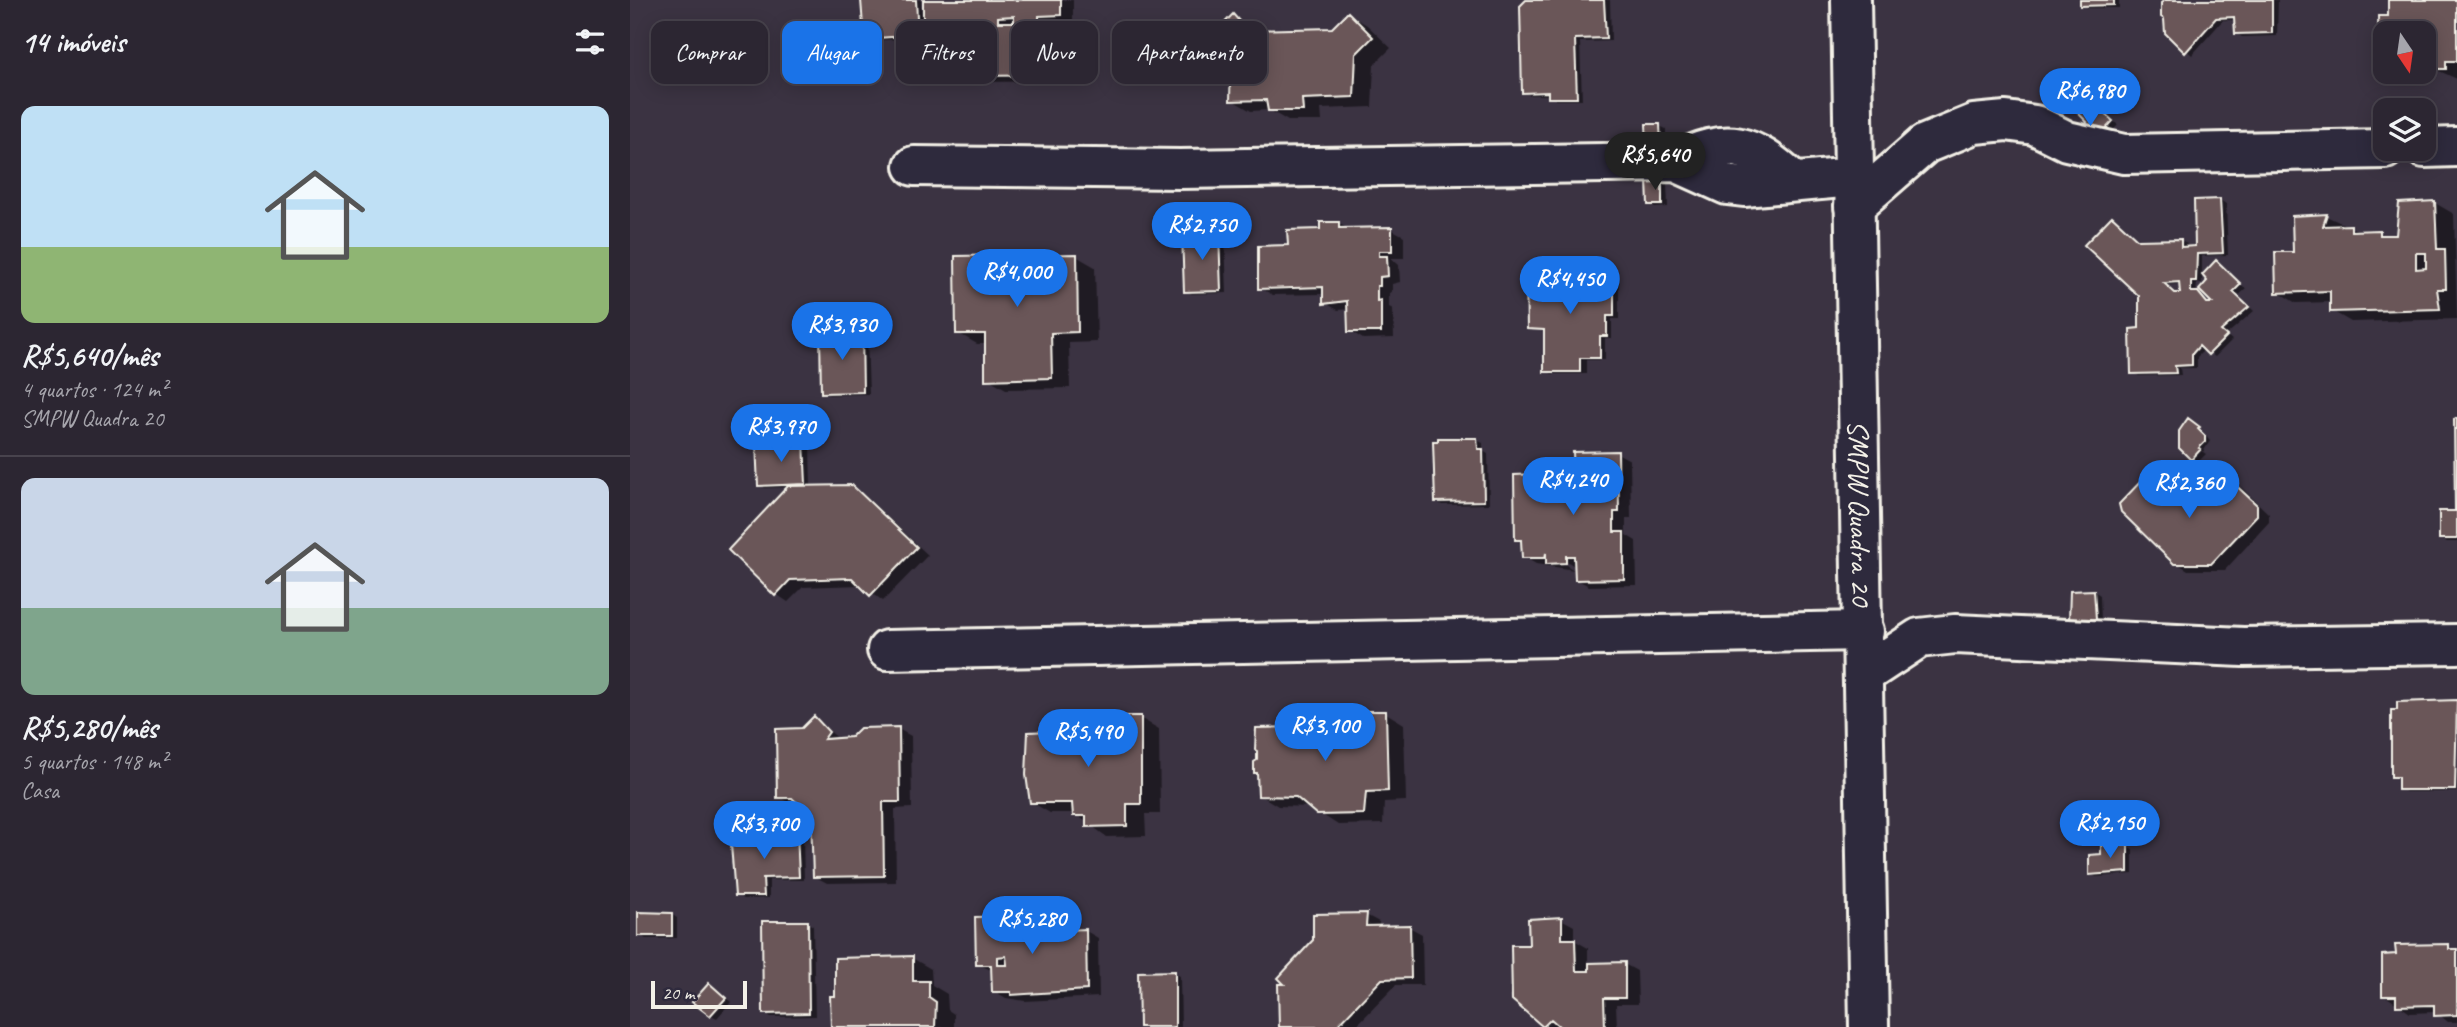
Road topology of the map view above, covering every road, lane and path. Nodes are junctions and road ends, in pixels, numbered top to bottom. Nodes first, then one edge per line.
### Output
1 (1851, 0) edge
2 (2457, 147) edge
3 (2436, 148) edge
4 (2373, 149) edge
5 (914, 166) dead end
6 (1853, 191) junction
7 (1864, 590) junction
8 (1864, 631) junction
9 (1919, 638) junction
10 (2457, 644) edge
11 (887, 650) dead end
12 (1863, 675) junction
13 (1869, 1027) edge

1 - 6 street, SMPW Quadra 20
2 - 3 street
4 - 6 street
5 - 6 street
6 - 7 street, SMPW Quadra 20
7 - 8 street, SMPW Quadra 20
7 - 9 street
8 - 11 street
8 - 12 street, SMPW Quadra 20
9 - 10 street
9 - 12 street
12 - 13 street, SMPW Quadra 20

